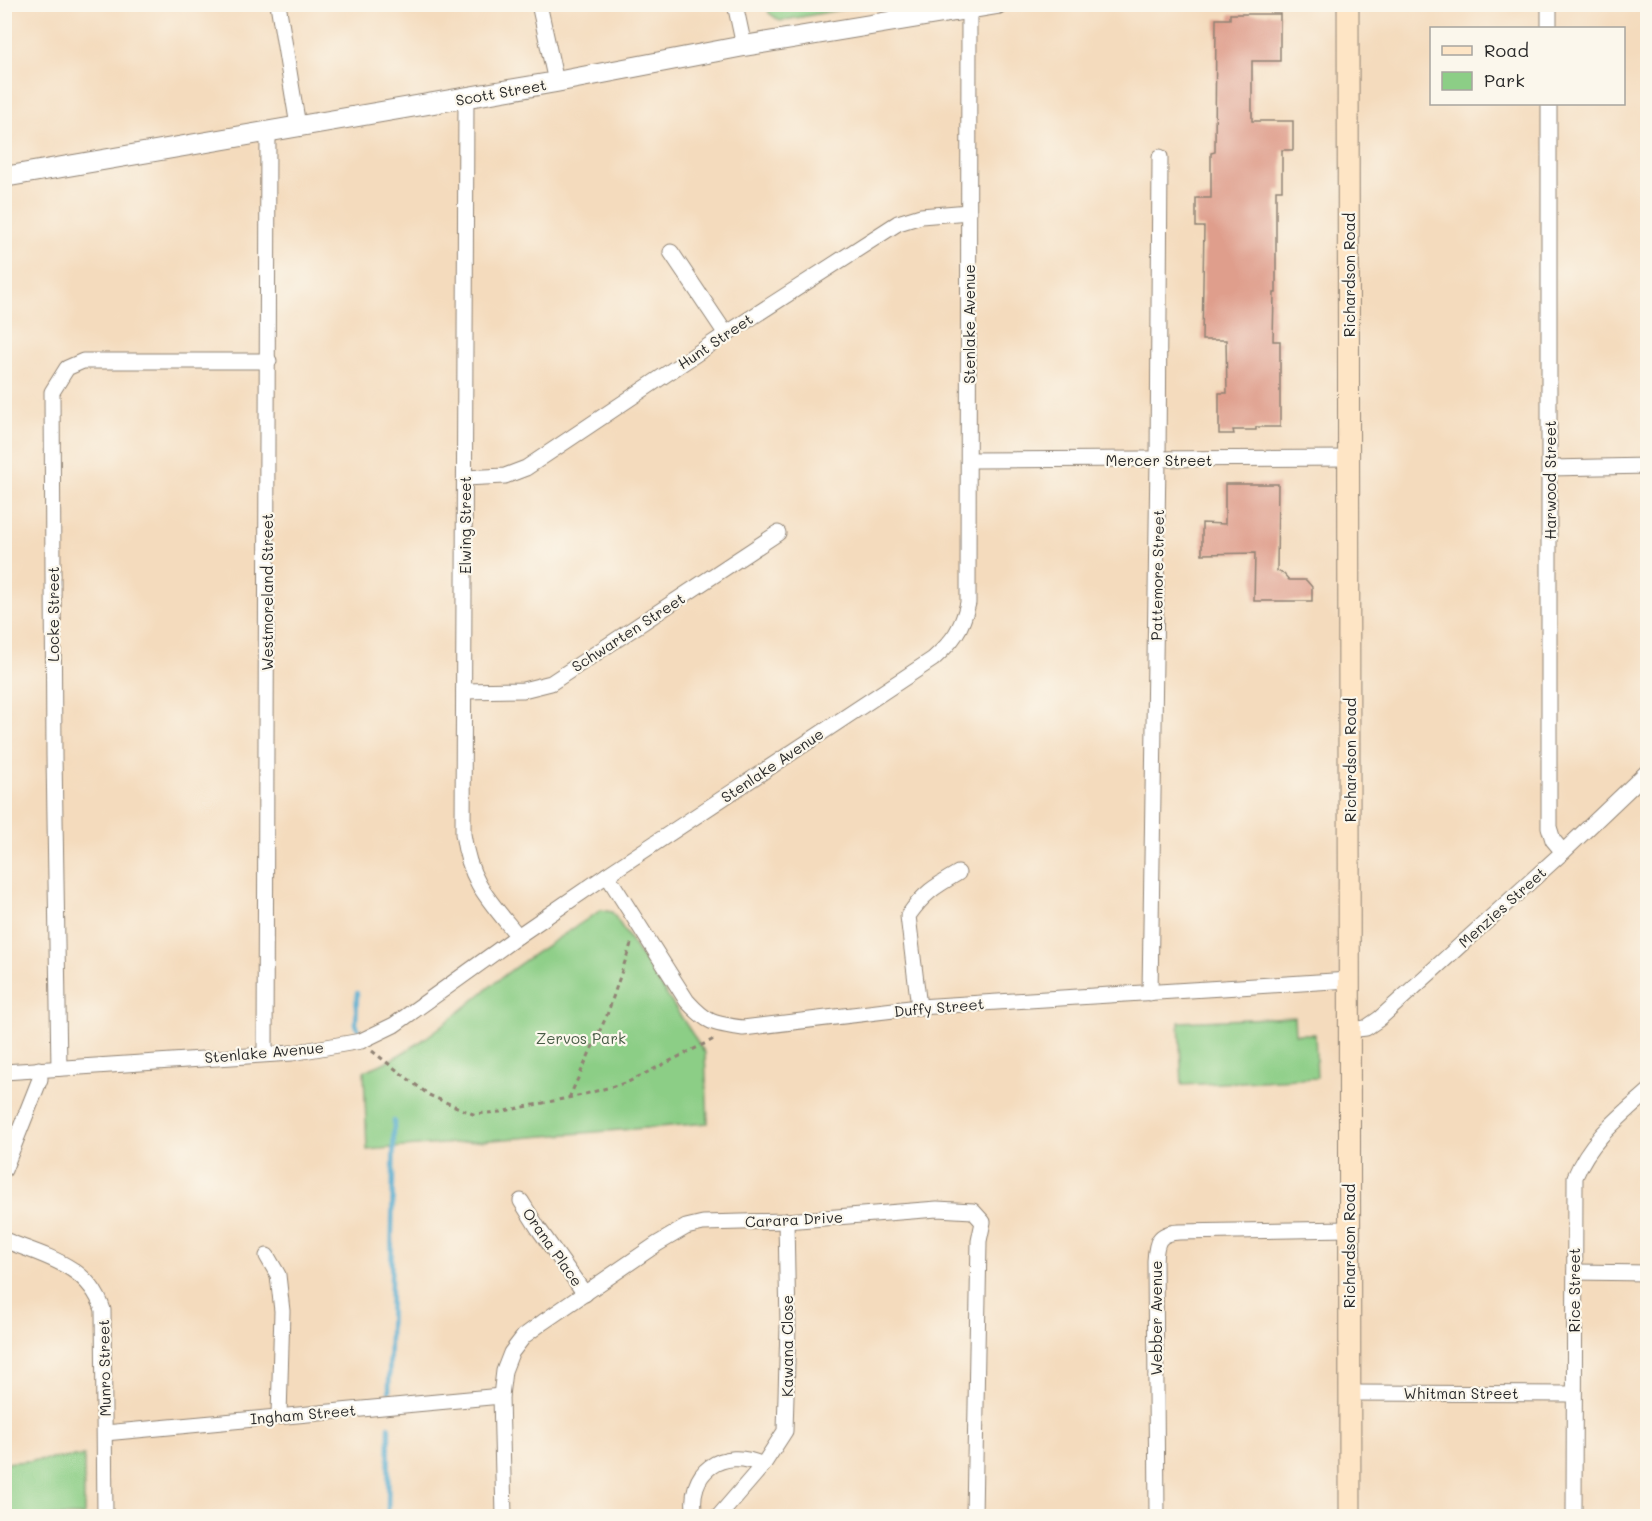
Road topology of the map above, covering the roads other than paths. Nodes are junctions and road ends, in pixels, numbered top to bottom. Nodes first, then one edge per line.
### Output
1 (278, 4) edge
2 (539, 4) edge
3 (735, 4) edge
4 (997, 4) edge
5 (1348, 4) edge
6 (1549, 4) edge
7 (969, 9) junction
8 (898, 13) edge
9 (1549, 27) edge
10 (744, 46) junction
11 (556, 82) junction
12 (466, 97) junction
13 (1549, 105) edge
14 (298, 126) junction
15 (268, 131) junction
16 (1160, 157) dead end
17 (4, 177) edge
18 (969, 212) junction
19 (671, 252) dead end
20 (726, 334) junction
21 (269, 362) junction
22 (1350, 458) junction
23 (969, 460) junction
24 (1158, 460) junction
25 (1647, 466) edge
26 (1550, 468) junction
27 (465, 478) junction
28 (778, 533) dead end
29 (464, 691) junction
30 (1647, 771) edge
31 (1563, 852) junction
32 (958, 873) dead end
33 (607, 875) junction
34 (518, 936) junction
35 (1349, 980) junction
36 (1150, 993) junction
37 (919, 1007) junction
38 (1349, 1030) junction
39 (265, 1054) junction
40 (59, 1068) junction
41 (39, 1069) junction
42 (4, 1072) edge
43 (1647, 1092) edge
44 (4, 1170) edge
45 (522, 1201) dead end
46 (786, 1221) junction
47 (1349, 1229) junction
48 (4, 1240) edge
49 (267, 1256) dead end
50 (1575, 1272) junction
51 (1647, 1273) edge
52 (585, 1294) junction
53 (1350, 1394) junction
54 (1573, 1394) junction
55 (501, 1396) junction
56 (279, 1416) junction
57 (105, 1433) junction
58 (763, 1465) junction
59 (105, 1516) edge
60 (504, 1516) edge
61 (695, 1516) edge
62 (719, 1516) edge
63 (974, 1516) edge
64 (1157, 1516) edge
65 (1350, 1516) edge
66 (1574, 1516) edge

1 - 14 street
2 - 11 street
3 - 10 street
4 - 7 street, Scott Street
5 - 22 main road, Richardson Road
6 - 9 street
7 - 8 street, Scott Street
7 - 18 street, Stenlake Avenue
8 - 10 street, Scott Street
10 - 11 street, Scott Street
11 - 12 street, Scott Street
12 - 14 street, Scott Street
12 - 27 street, Elwing Street
13 - 26 street, Harwood Street
14 - 15 street, Scott Street
15 - 17 street, Scott Street
15 - 21 street, Westmoreland Street
16 - 24 street, Pattemore Street
18 - 20 street, Hunt Street
18 - 23 street, Stenlake Avenue
19 - 20 street
20 - 27 street, Hunt Street
21 - 39 street, Westmoreland Street
21 - 40 street, Locke Street
22 - 24 street, Mercer Street
22 - 35 main road, Richardson Road
23 - 24 street, Mercer Street
23 - 33 street, Stenlake Avenue
24 - 36 street, Pattemore Street
25 - 26 street
26 - 31 street, Harwood Street
27 - 29 street, Elwing Street
28 - 29 street, Schwarten Street
29 - 34 street, Elwing Street
30 - 31 street, Menzies Street
31 - 38 street, Menzies Street
32 - 37 street
33 - 34 street, Stenlake Avenue
33 - 37 street, Duffy Street
34 - 39 street, Stenlake Avenue
35 - 36 street, Duffy Street
35 - 38 main road, Richardson Road
36 - 37 street, Duffy Street
38 - 47 main road, Richardson Road
39 - 40 street, Stenlake Avenue
40 - 41 street, Stenlake Avenue
41 - 42 street, Stenlake Avenue
41 - 44 street
43 - 50 street, Rice Street
45 - 52 street, Orana Place
46 - 52 street, Carara Drive
46 - 58 street, Kawana Close
46 - 63 street, Carara Drive
47 - 53 main road, Richardson Road
47 - 64 street, Webber Avenue
48 - 57 street, Munro Street
49 - 56 street
50 - 51 street
50 - 54 street, Rice Street
52 - 55 street, Carara Drive
53 - 54 street, Whitman Street
53 - 65 main road, Richardson Road
54 - 66 street, Rice Street
55 - 56 street, Ingham Street
55 - 60 street, Carara Drive
56 - 57 street, Ingham Street
57 - 59 street, Munro Street
58 - 61 street
58 - 62 street, Kawana Close

